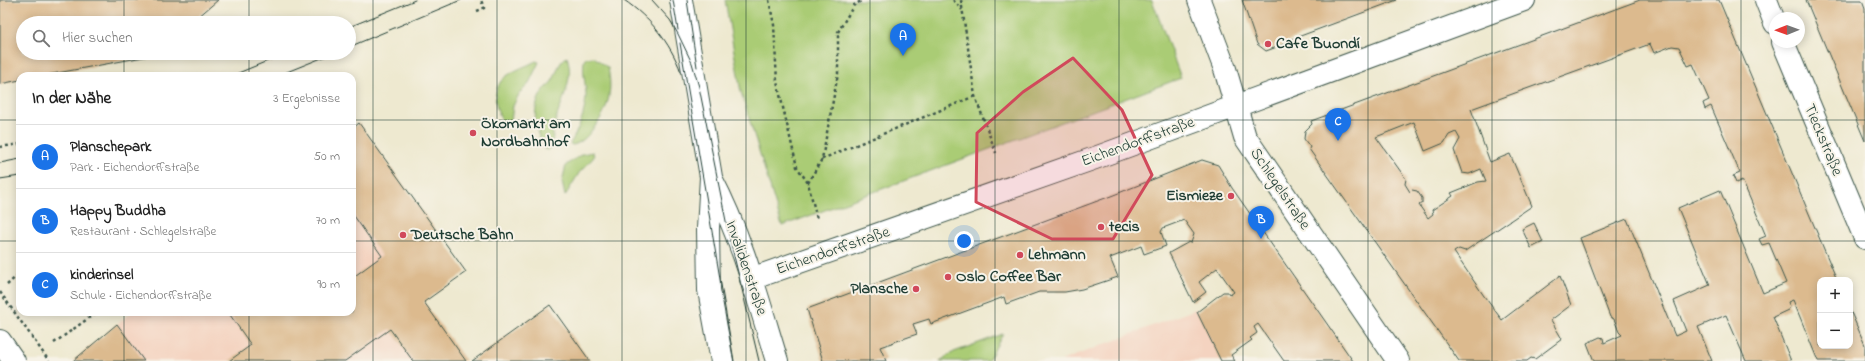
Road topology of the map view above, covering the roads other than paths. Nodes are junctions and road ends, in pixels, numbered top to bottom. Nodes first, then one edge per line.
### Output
1 (681, 0) edge
2 (1199, 0) edge
3 (1524, 0) edge
4 (1766, 0) edge
5 (1771, 12) edge
6 (1786, 48) edge
7 (1234, 106) junction
8 (711, 177) junction
9 (1865, 238) edge
10 (751, 280) junction
11 (0, 342) edge
12 (14, 361) edge
13 (722, 361) edge
14 (777, 361) edge
15 (1398, 361) edge

1 - 8 street, Invalidenstraße
2 - 7 street, Schlegelstraße
3 - 7 street, Eichendorffstraße
4 - 5 street
6 - 9 street, Tieckstraße
7 - 10 street, Eichendorffstraße
7 - 15 street, Schlegelstraße
8 - 10 street, Invalidenstraße
8 - 13 street, Invalidenstraße
10 - 14 street, Invalidenstraße
11 - 12 street

